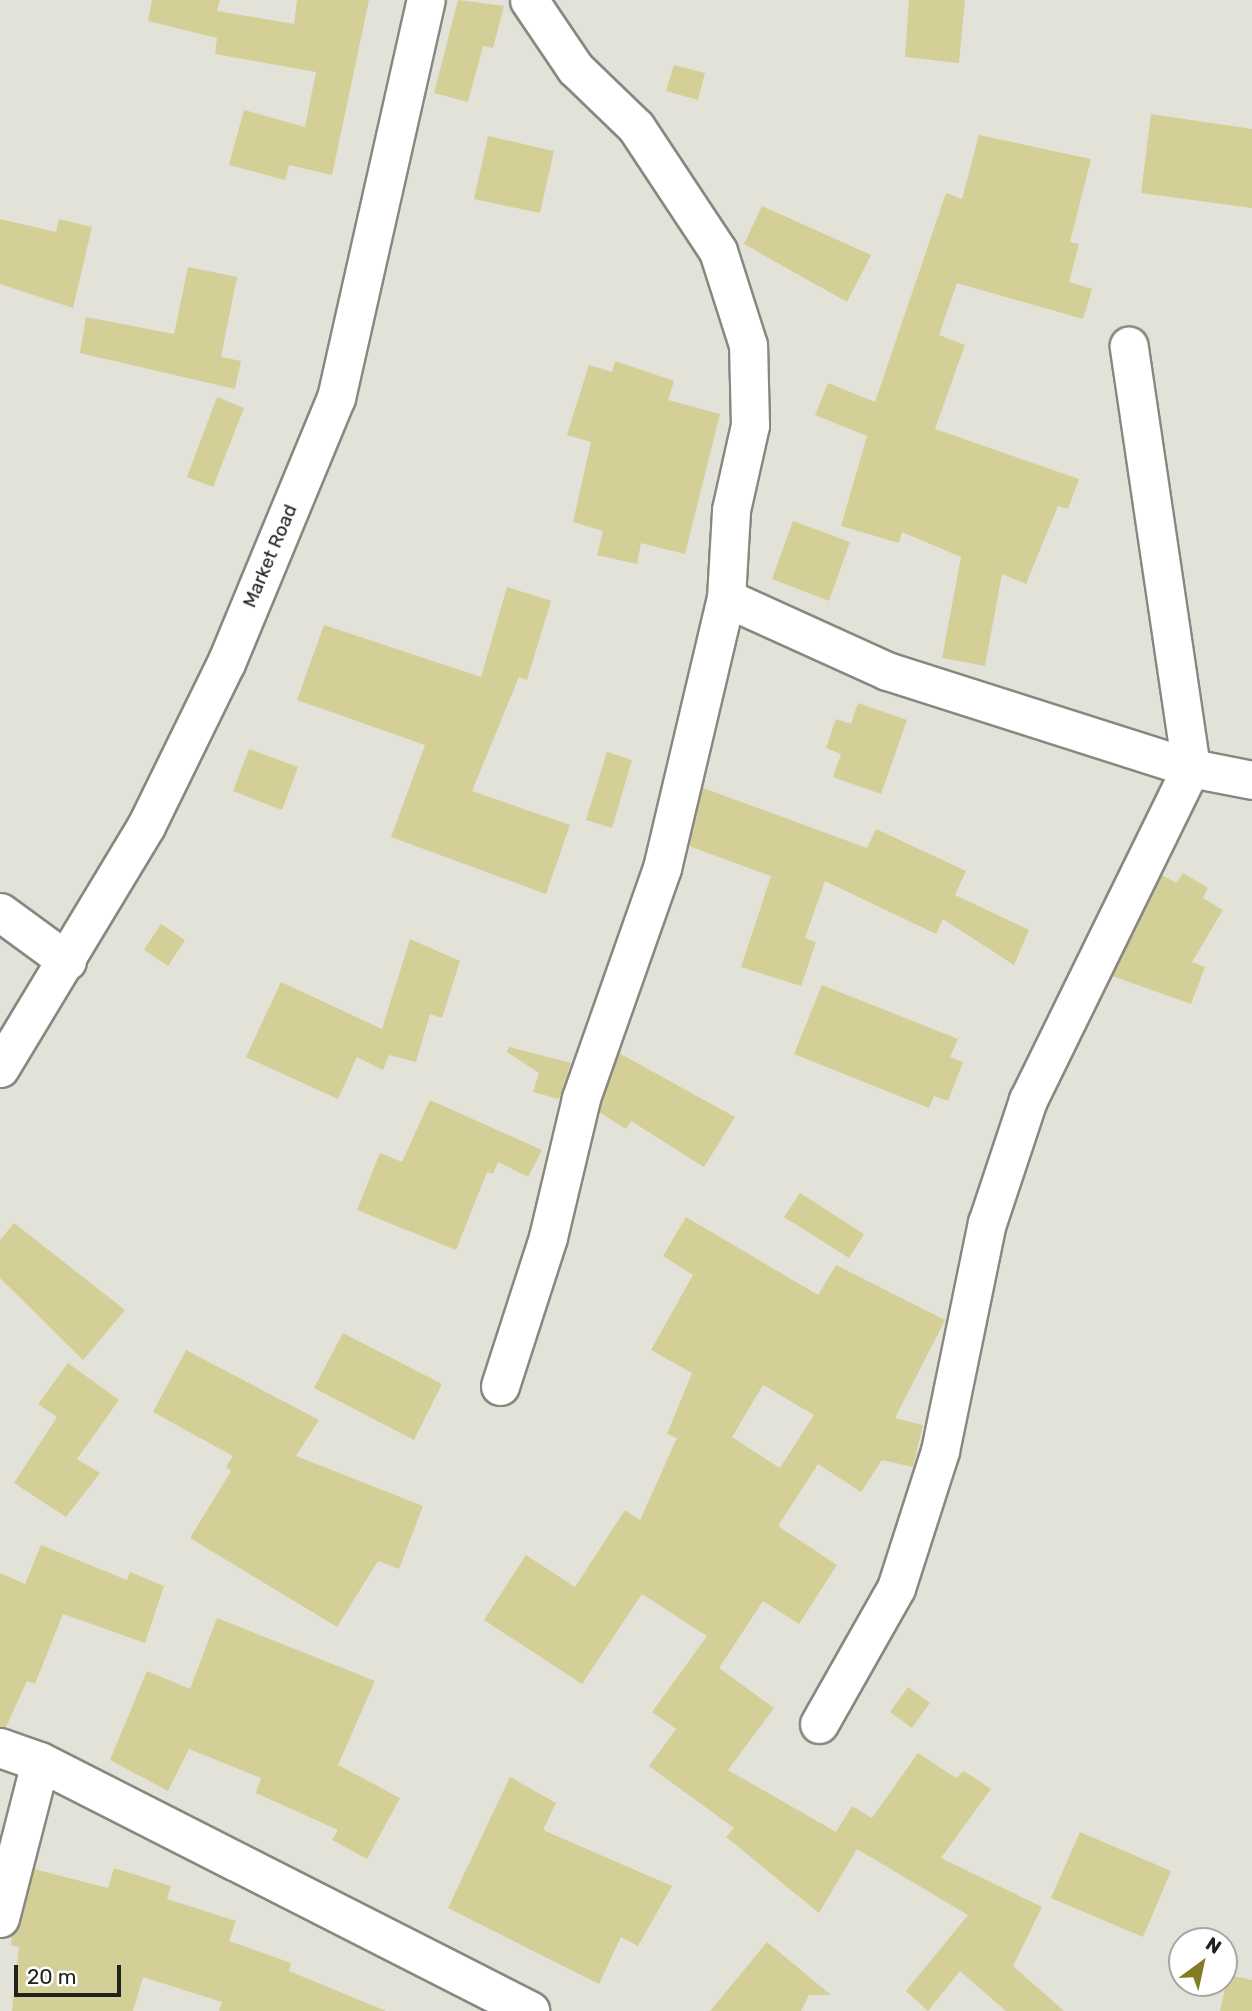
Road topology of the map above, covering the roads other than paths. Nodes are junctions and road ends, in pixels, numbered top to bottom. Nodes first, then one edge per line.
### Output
1 (426, 0) edge
2 (529, 0) edge
3 (1129, 346) dead end
4 (726, 598) junction
5 (1191, 768) junction
6 (1252, 780) edge
7 (0, 912) edge
8 (67, 961) junction
9 (0, 1068) edge
10 (500, 1386) dead end
11 (819, 1724) dead end
12 (0, 1748) edge
13 (40, 1762) junction
14 (0, 1918) edge
15 (530, 2011) edge

1 - 8 street, Market Road
2 - 4 street
3 - 5 street
4 - 5 street
4 - 10 street
5 - 6 street
5 - 11 street
7 - 8 street
8 - 9 street, Market Road
12 - 13 street
13 - 14 street
13 - 15 street

